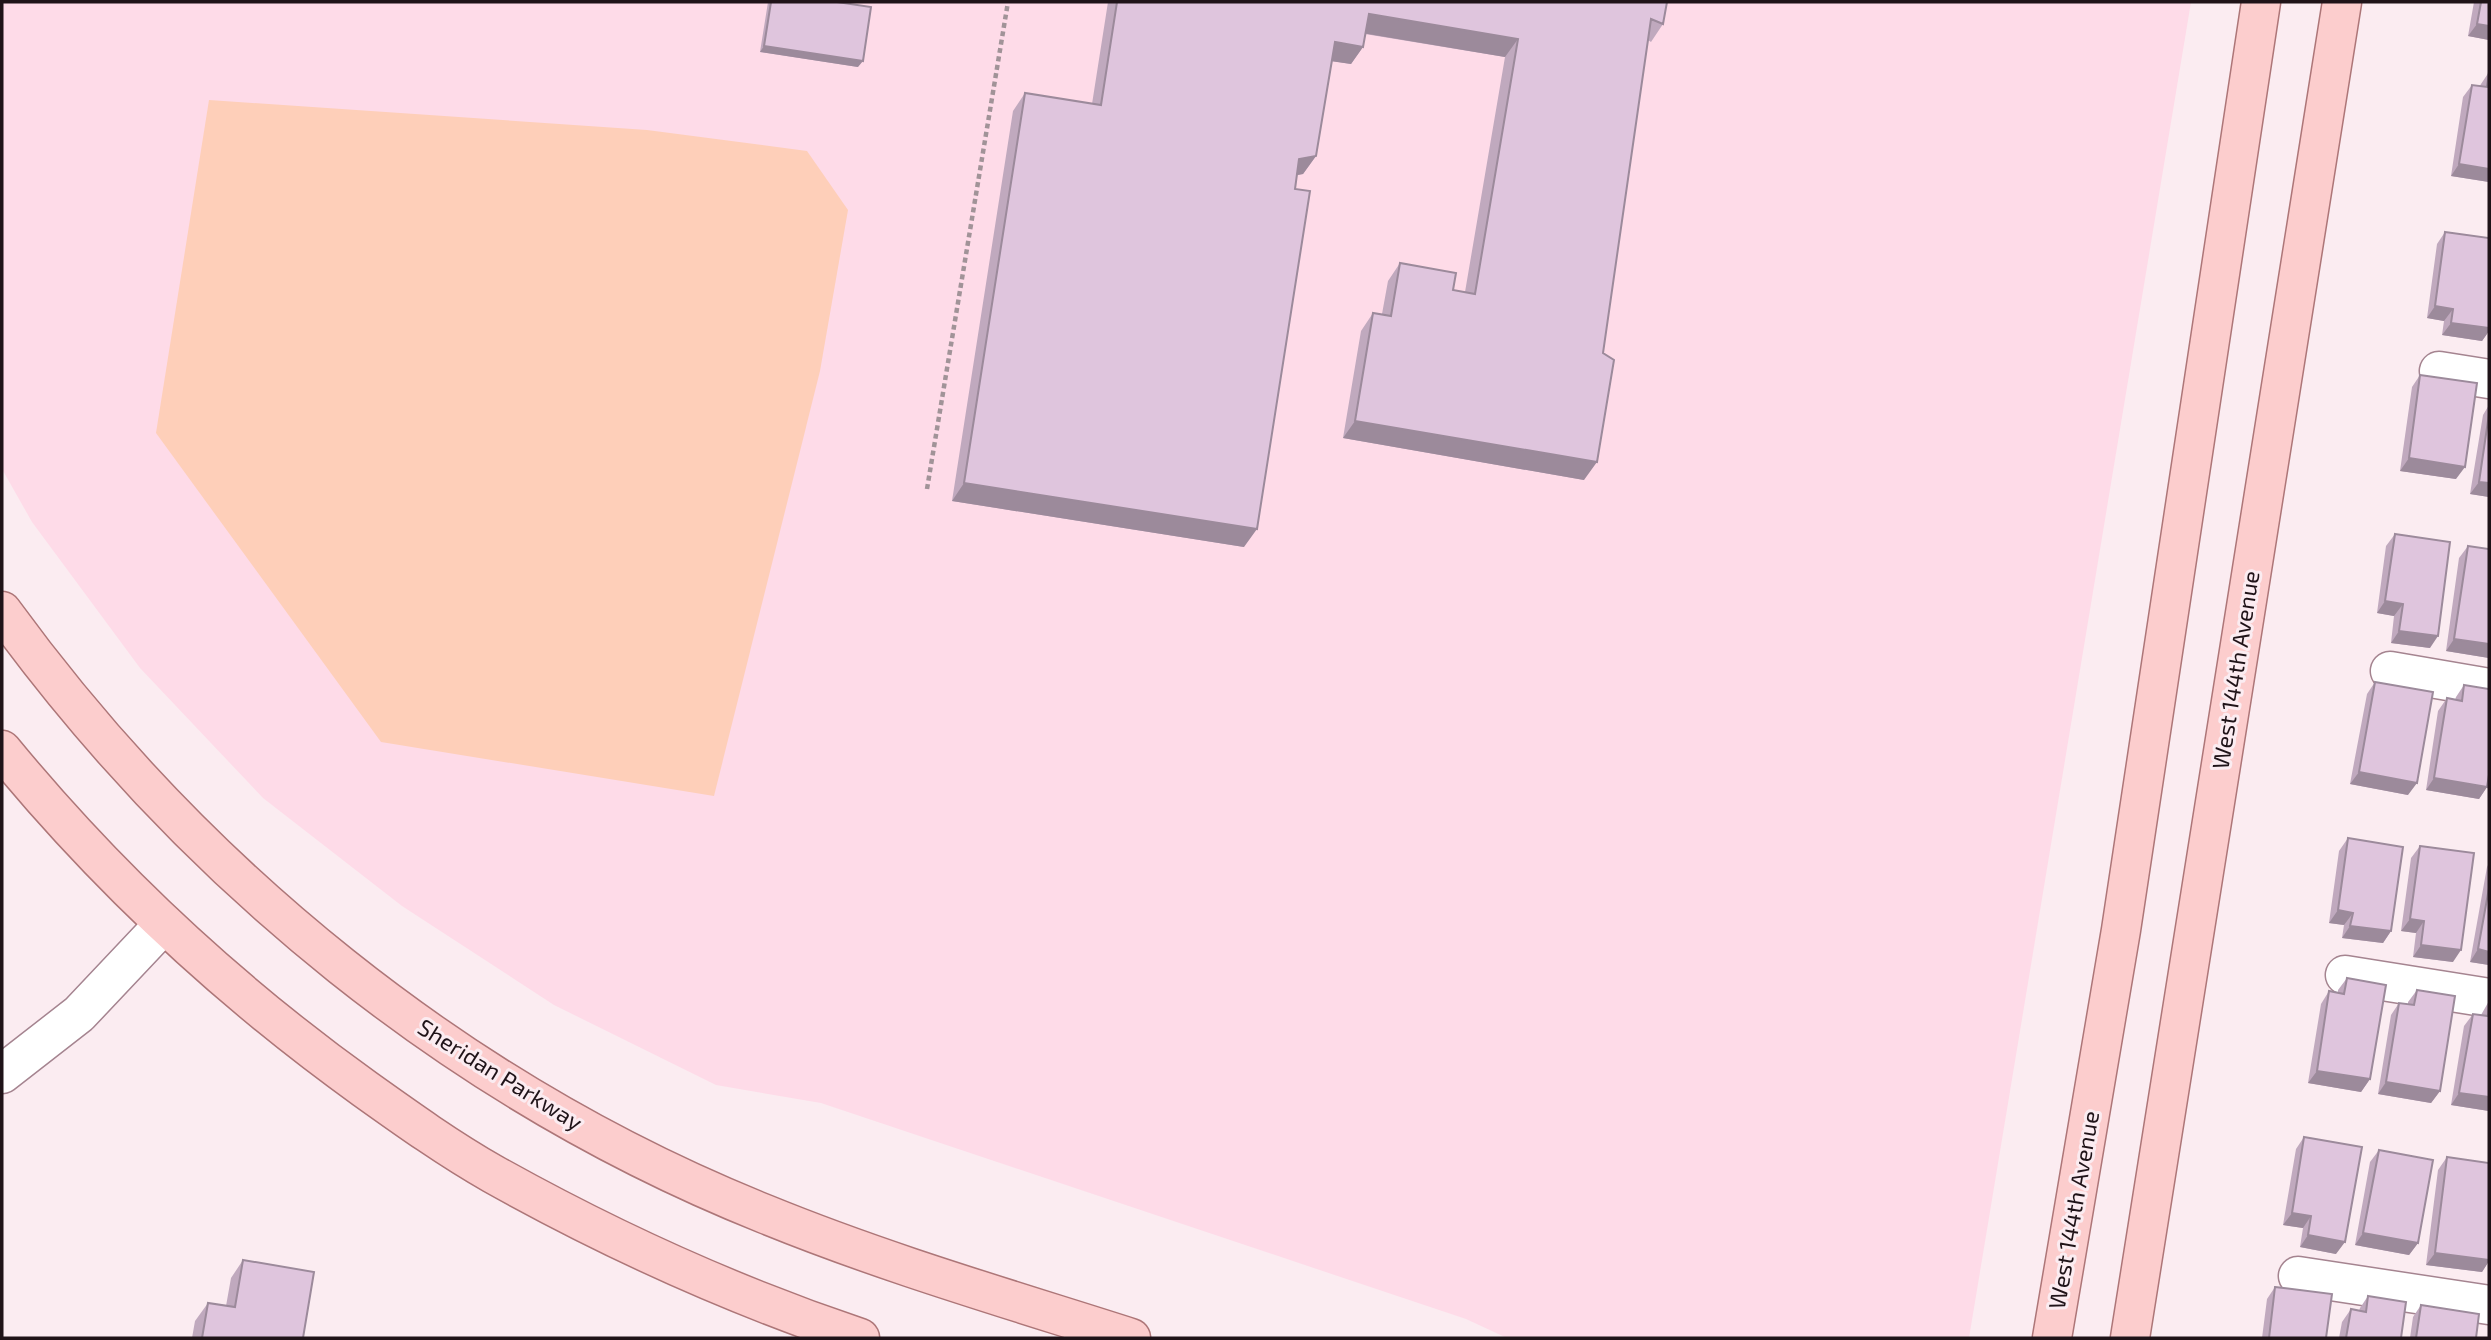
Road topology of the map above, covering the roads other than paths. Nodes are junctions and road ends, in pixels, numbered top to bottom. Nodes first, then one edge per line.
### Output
1 (2261, 2) edge
2 (2342, 2) edge
3 (2439, 371) dead end
4 (2489, 379) edge
5 (2, 611) edge
6 (2390, 671) dead end
7 (2489, 688) edge
8 (2, 750) edge
9 (164, 924) junction
10 (2345, 975) dead end
11 (2489, 998) edge
12 (8, 1071) edge
13 (2298, 1276) dead end
14 (2489, 1305) edge
15 (860, 1338) edge
16 (1131, 1338) edge
17 (2052, 1338) edge
18 (2130, 1338) edge

1 - 17 main road, West 144th Avenue
2 - 18 main road, West 144th Avenue
3 - 4 lane
5 - 16 main road, Sheridan Parkway
6 - 7 lane
8 - 9 main road
9 - 12 lane
9 - 15 main road
10 - 11 lane
13 - 14 lane

